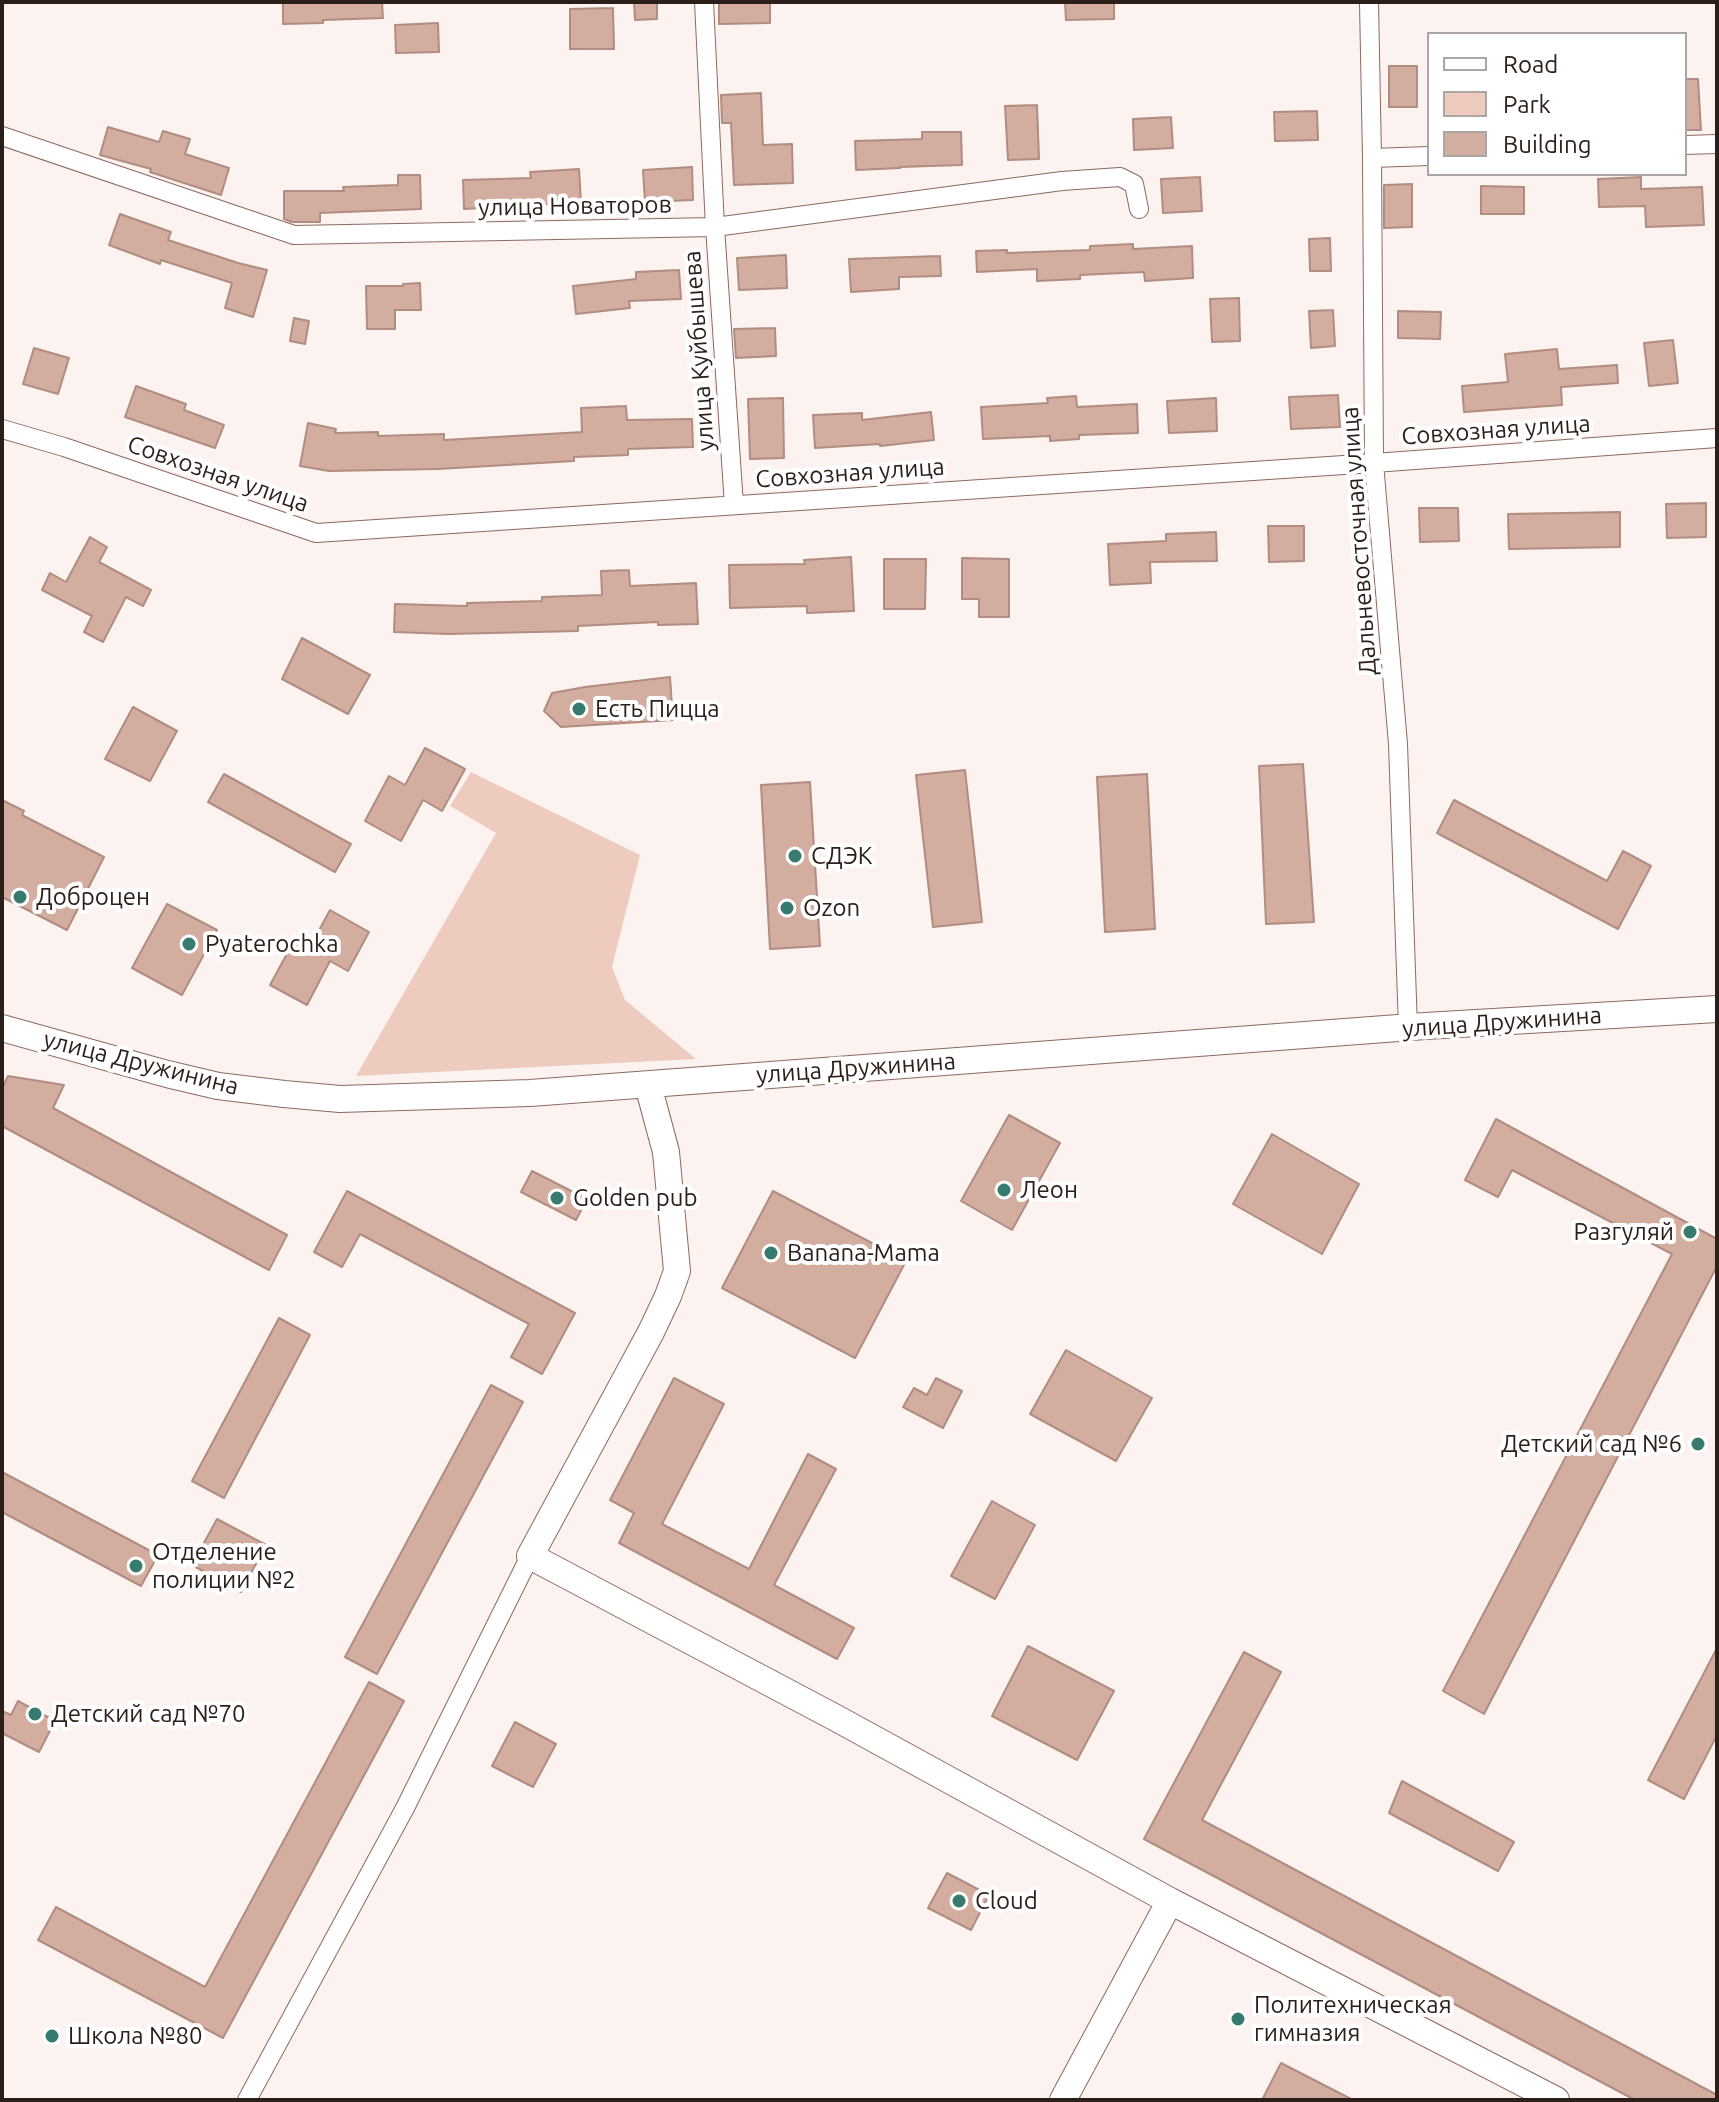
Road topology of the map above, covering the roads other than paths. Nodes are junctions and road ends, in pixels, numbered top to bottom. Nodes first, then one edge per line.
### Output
1 (704, 2) edge
2 (1369, 2) edge
3 (2, 136) edge
4 (1717, 144) edge
5 (1687, 145) edge
6 (1427, 156) edge
7 (1372, 158) junction
8 (1139, 209) dead end
9 (715, 227) junction
10 (2, 429) edge
11 (1717, 438) edge
12 (1374, 463) junction
13 (734, 505) junction
14 (1717, 1009) edge
15 (2, 1028) edge
16 (1408, 1028) junction
17 (648, 1085) junction
18 (530, 1556) junction
19 (1170, 1901) junction
20 (247, 2100) edge
21 (1063, 2100) edge
22 (1556, 2100) edge

1 - 9 street, улица Куйбышева
2 - 7 street, Дальневосточная улица
3 - 9 street, улица Новаторов
4 - 5 street
6 - 7 street
7 - 12 street, Дальневосточная улица
8 - 9 street, улица Новаторов
9 - 13 street, улица Куйбышева
10 - 13 street, Совхозная улица
11 - 12 street, Совхозная улица
12 - 13 street, Совхозная улица
12 - 16 street, Дальневосточная улица
14 - 16 street, улица Дружинина
15 - 17 street, улица Дружинина
16 - 17 street, улица Дружинина
17 - 18 street
18 - 19 street
18 - 20 street
19 - 21 street
19 - 22 street

